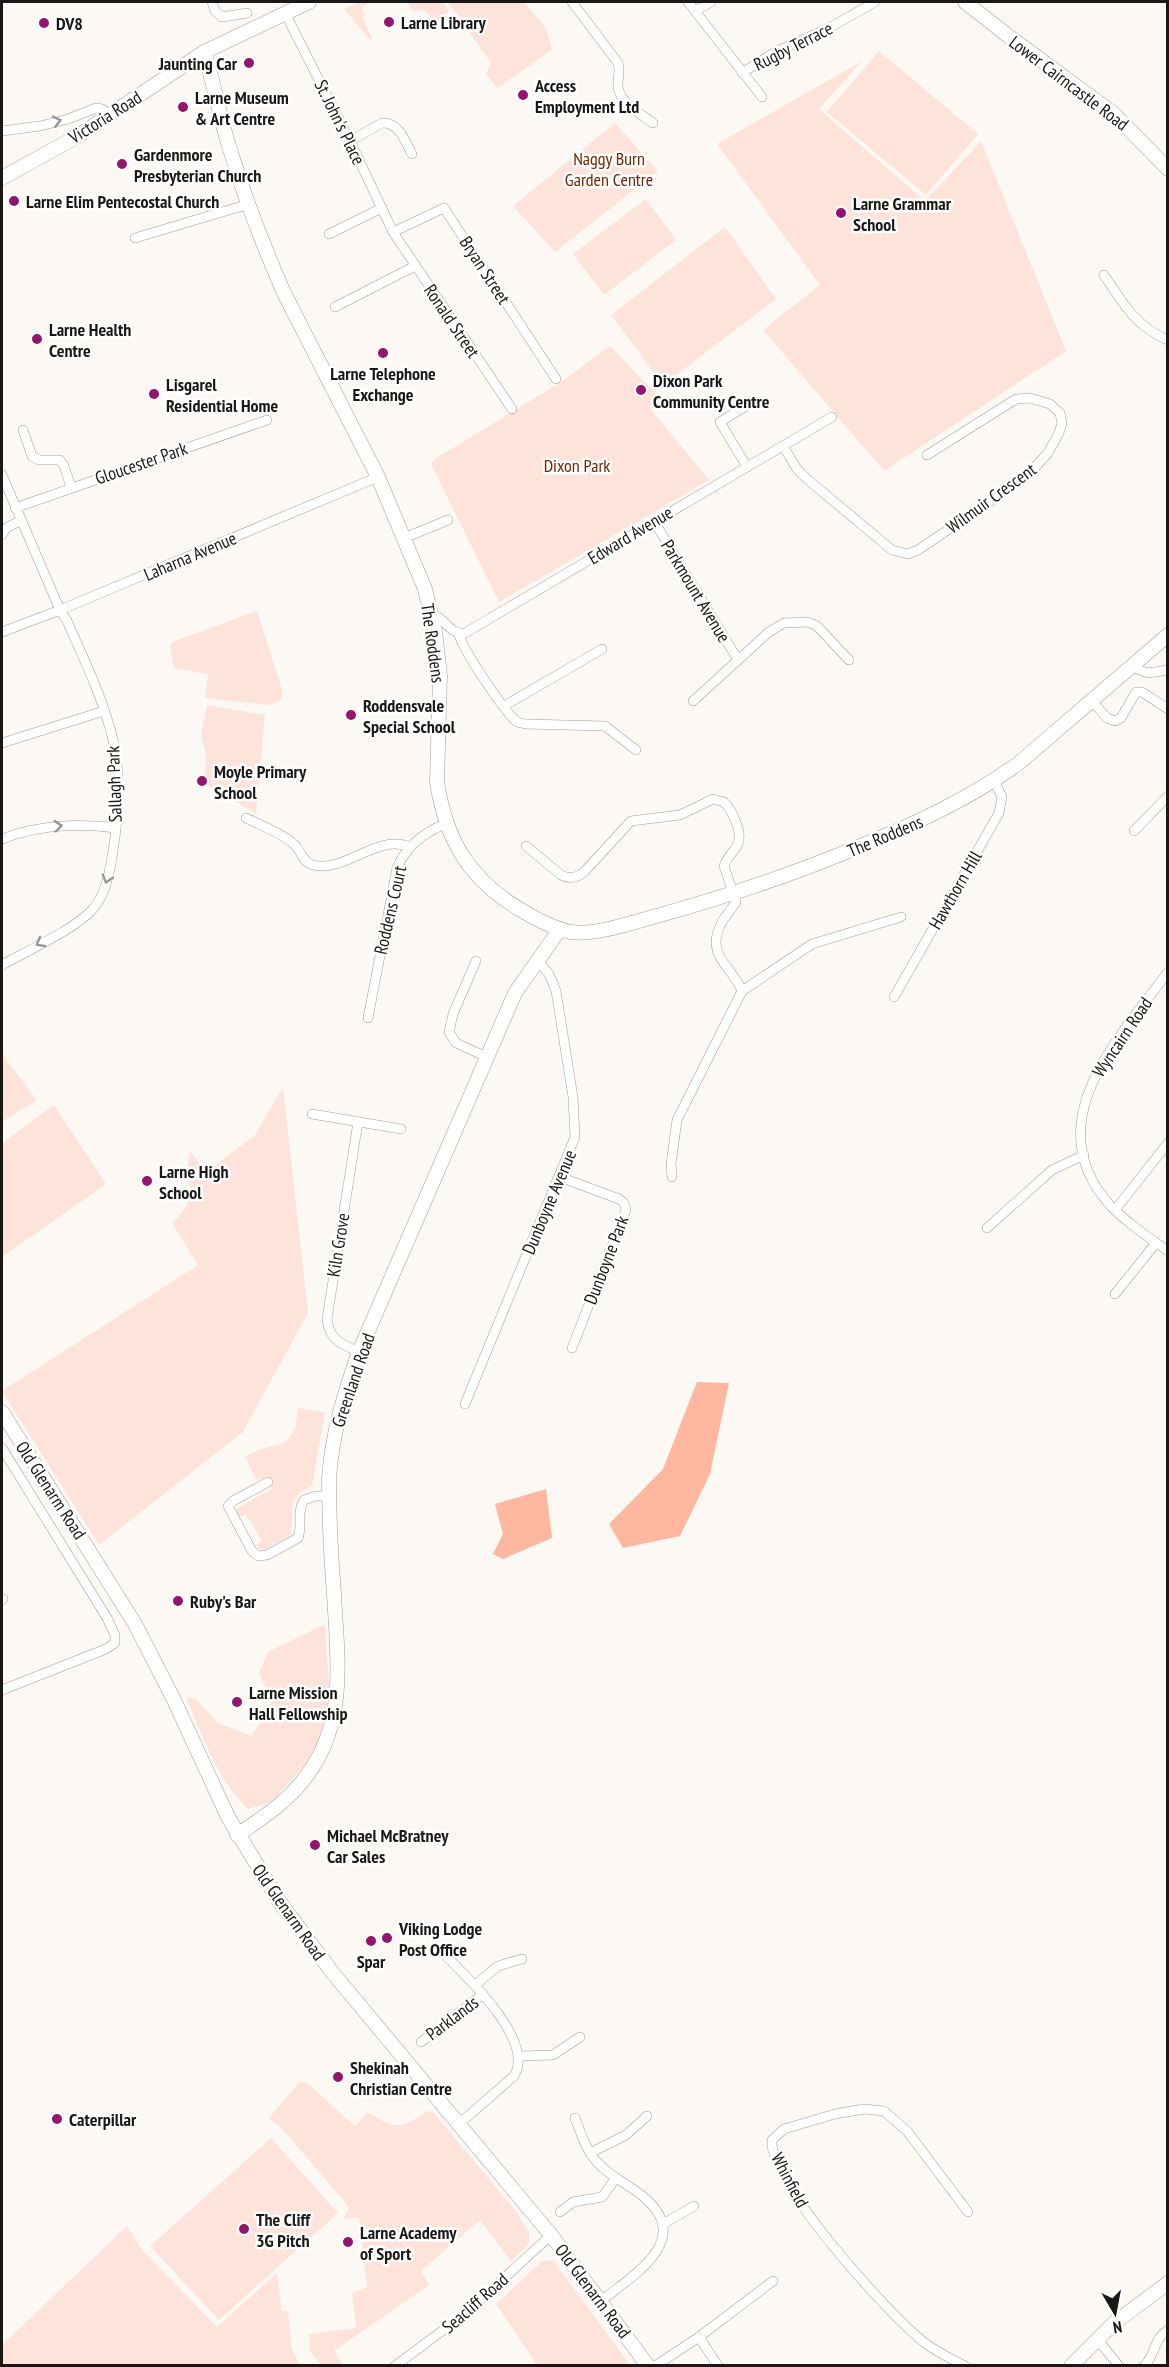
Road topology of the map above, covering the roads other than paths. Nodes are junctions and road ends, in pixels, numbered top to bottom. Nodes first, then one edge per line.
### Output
1 (212, 2) edge
2 (309, 2) edge
3 (572, 2) edge
4 (688, 2) edge
5 (711, 2) edge
6 (875, 2) edge
7 (965, 2) edge
8 (695, 10) junction
9 (247, 13) dead end
10 (285, 13) junction
11 (204, 52) junction
12 (742, 73) junction
13 (762, 97) dead end
14 (110, 115) junction
15 (652, 123) dead end
16 (2, 131) edge
17 (351, 141) junction
18 (412, 154) dead end
19 (1167, 169) edge
20 (2, 178) edge
21 (249, 204) junction
22 (382, 208) junction
23 (393, 232) junction
24 (329, 234) dead end
25 (135, 238) dead end
26 (415, 266) junction
27 (1104, 275) dead end
28 (335, 307) dead end
29 (1167, 340) edge
30 (556, 379) dead end
31 (749, 404) dead end
32 (512, 409) dead end
33 (832, 417) dead end
34 (267, 420) dead end
35 (23, 430) dead end
36 (783, 446) junction
37 (927, 455) dead end
38 (747, 467) junction
39 (2, 475) edge
40 (378, 477) junction
41 (71, 487) junction
42 (15, 508) junction
43 (448, 520) dead end
44 (20, 521) junction
45 (654, 521) junction
46 (2, 535) edge
47 (404, 538) junction
48 (60, 610) junction
49 (431, 614) junction
50 (2, 632) edge
51 (459, 634) junction
52 (1167, 635) edge
53 (602, 650) dead end
54 (738, 660) junction
55 (849, 660) dead end
56 (1131, 667) junction
57 (1167, 670) edge
58 (693, 701) dead end
59 (1092, 701) junction
60 (504, 706) junction
61 (1167, 709) edge
62 (104, 711) junction
63 (2, 743) edge
64 (636, 750) dead end
65 (993, 781) junction
66 (1167, 796) edge
67 (246, 818) dead end
68 (447, 823) junction
69 (1135, 826) dead end
70 (116, 828) junction
71 (2, 839) edge
72 (526, 846) dead end
73 (410, 848) junction
74 (733, 894) junction
75 (901, 917) dead end
76 (560, 929) junction
77 (537, 960) junction
78 (476, 961) dead end
79 (2, 965) edge
80 (1167, 972) edge
81 (742, 991) junction
82 (894, 997) dead end
83 (368, 1018) dead end
84 (487, 1057) junction
85 (312, 1114) dead end
86 (358, 1122) junction
87 (401, 1129) dead end
88 (1167, 1143) edge
89 (1084, 1155) junction
90 (560, 1177) junction
91 (672, 1177) dead end
92 (1115, 1210) junction
93 (987, 1228) dead end
94 (1156, 1242) junction
95 (1167, 1251) edge
96 (1114, 1294) dead end
97 (572, 1348) dead end
98 (359, 1352) junction
99 (465, 1404) dead end
100 (2, 1412) edge
101 (2, 1448) edge
102 (268, 1482) dead end
103 (329, 1496) junction
104 (2, 1689) edge
105 (237, 1835) junction
106 (441, 1951) dead end
107 (522, 1959) dead end
108 (475, 1985) junction
109 (483, 1994) junction
110 (580, 2037) dead end
111 (421, 2042) dead end
112 (520, 2056) junction
113 (647, 2116) dead end
114 (575, 2118) dead end
115 (459, 2124) junction
116 (590, 2153) junction
117 (615, 2178) junction
118 (694, 2206) dead end
119 (560, 2212) dead end
120 (968, 2212) dead end
121 (663, 2224) junction
122 (551, 2235) junction
123 (772, 2281) dead end
124 (1167, 2283) edge
125 (602, 2301) junction
126 (1167, 2330) edge
127 (699, 2337) junction
128 (1098, 2339) junction
129 (394, 2366) edge
130 (648, 2366) edge
131 (655, 2366) edge
132 (718, 2366) edge
133 (965, 2366) edge
134 (1071, 2366) edge
135 (1119, 2366) edge
136 (1144, 2366) edge

1 - 9 street
2 - 10 street, Victoria Road
3 - 15 street
4 - 8 street
5 - 8 street
6 - 12 street, Rugby Terrace
7 - 19 street, Lower Cairncastle Road
8 - 12 street
10 - 11 street, Victoria Road
10 - 17 street, St. John's Place
11 - 14 street, Victoria Road
11 - 21 street, The Roddens
12 - 13 street
16 -> 14 street
14 - 20 street, Victoria Road
17 - 18 street
17 - 22 street, St. John's Place
21 - 25 street
21 - 40 street, The Roddens
22 - 23 street, St. John's Place
22 - 24 street
23 - 26 street, Ronald Street
23 - 30 street, Bryan Street
26 - 28 street
26 - 32 street, Ronald Street
27 - 29 street
31 - 38 street
33 - 36 street, Edward Avenue
34 - 41 street, Gloucester Park
35 - 41 street
36 - 37 street, Wilmuir Crescent
36 - 38 street, Edward Avenue
38 - 45 street, Edward Avenue
39 - 42 street, Sallagh Park
40 - 47 street, The Roddens
40 - 48 street, Laharna Avenue
41 - 42 street, Gloucester Park
42 - 44 street, Sallagh Park
43 - 47 street
44 - 46 street
44 - 48 street, Sallagh Park
45 - 51 street, Edward Avenue
45 - 54 street, Parkmount Avenue
47 - 49 street, The Roddens
48 - 50 street, Laharna Avenue
48 - 62 street, Sallagh Park
49 - 51 street
49 - 68 street, The Roddens
51 - 60 street
52 - 56 street, The Roddens
53 - 60 street
54 - 55 street, Parkmount Avenue
54 - 58 street, Parkmount Avenue
56 - 57 street
56 - 59 street, The Roddens
59 - 61 street
59 - 65 street, The Roddens
60 - 64 street
62 - 63 street
62 - 70 street, Sallagh Park
65 - 74 street, The Roddens
65 - 82 street, Hawthorn Hill
66 - 69 street
67 - 73 street
68 - 73 street, Roddens Court
68 - 76 street, The Roddens
71 -> 70 street
70 -> 79 street, Sallagh Park
72 - 74 street
73 - 83 street, Roddens Court
74 - 76 street, The Roddens
74 - 81 street
75 - 81 street
76 - 77 street, Greenland Road
77 - 84 street, Greenland Road
77 - 90 street, Dunboyne Avenue
78 - 84 street
80 - 89 street, Wyncairn Road
81 - 91 street
84 - 98 street, Greenland Road
85 - 86 street
86 - 87 street
86 - 98 street, Kiln Grove
88 - 92 street
89 - 92 street, Wyncairn Road
89 - 93 street
90 - 97 street, Dunboyne Park
90 - 99 street, Dunboyne Avenue
92 - 94 street, Wyncairn Road
94 - 95 street, Wyncairn Road
94 - 96 street
98 - 103 street, Greenland Road
100 - 105 street, Old Glenarm Road
101 - 104 street
102 - 103 street
103 - 105 street, Greenland Road
105 - 115 street, Old Glenarm Road
106 - 108 street, Parklands
107 - 108 street, Parklands
108 - 109 street, Parklands
109 - 111 street, Parklands
109 - 112 street, Parklands
110 - 112 street
112 - 115 street
113 - 116 street
114 - 116 street
115 - 122 street, Old Glenarm Road
116 - 117 street
117 - 119 street
117 - 121 street
118 - 121 street
120 - 133 street, Whinfield
121 - 125 street
122 - 125 street, Old Glenarm Road
122 - 129 street, Seacliff Road
123 - 127 street
124 - 128 street
125 - 130 street, Old Glenarm Road
126 - 136 street
127 - 131 street
127 - 132 street
128 - 134 street
128 - 135 street

